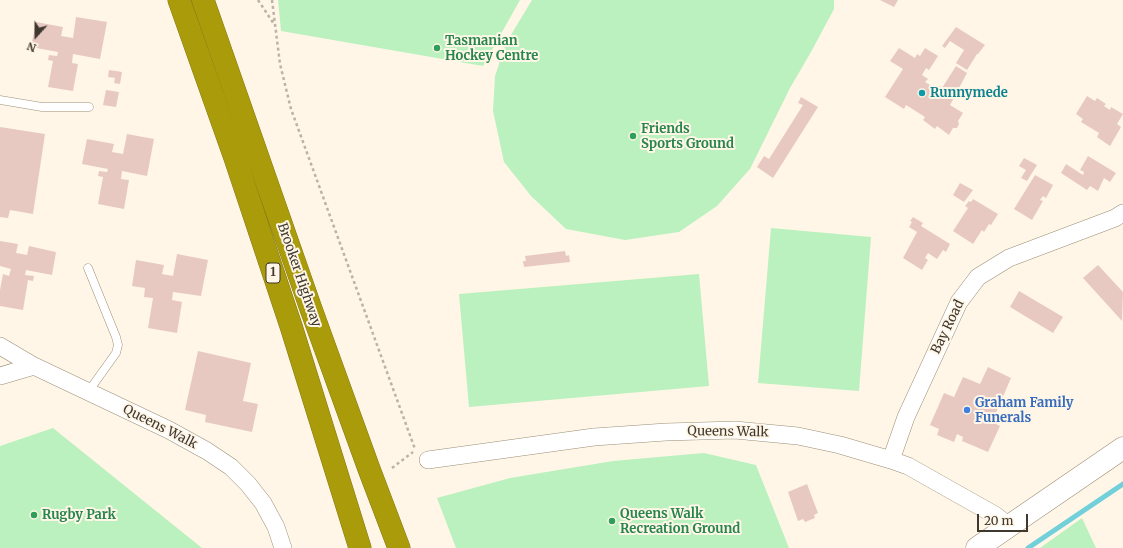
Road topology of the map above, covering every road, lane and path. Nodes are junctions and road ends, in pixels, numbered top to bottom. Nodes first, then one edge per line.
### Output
1 (179, 0) edge
2 (203, 0) edge
3 (258, 0) edge
4 (272, 0) edge
5 (275, 25) junction
6 (0, 100) edge
7 (89, 107) dead end
8 (1123, 213) edge
9 (88, 268) dead end
10 (0, 346) edge
11 (34, 366) junction
12 (0, 376) edge
13 (88, 392) junction
14 (1123, 448) edge
15 (422, 455) junction
16 (891, 460) junction
17 (392, 468) dead end
18 (1009, 526) junction
19 (284, 548) edge
20 (360, 548) edge
21 (399, 548) edge
22 (977, 548) edge

1 - 20 highway, Brooker Highway / 1
2 - 21 highway, Brooker Highway / 1
3 - 5 path
4 - 5 path
5 - 15 path
6 - 7 lane
8 - 16 street, Bay Road
9 - 13 lane
10 - 11 street, Queens Walk
11 - 12 street
11 - 13 street, Queens Walk
13 - 19 street, Queens Walk
14 - 18 street
15 - 16 street, Queens Walk
15 - 17 path
16 - 18 street, Queens Walk
18 - 22 street

